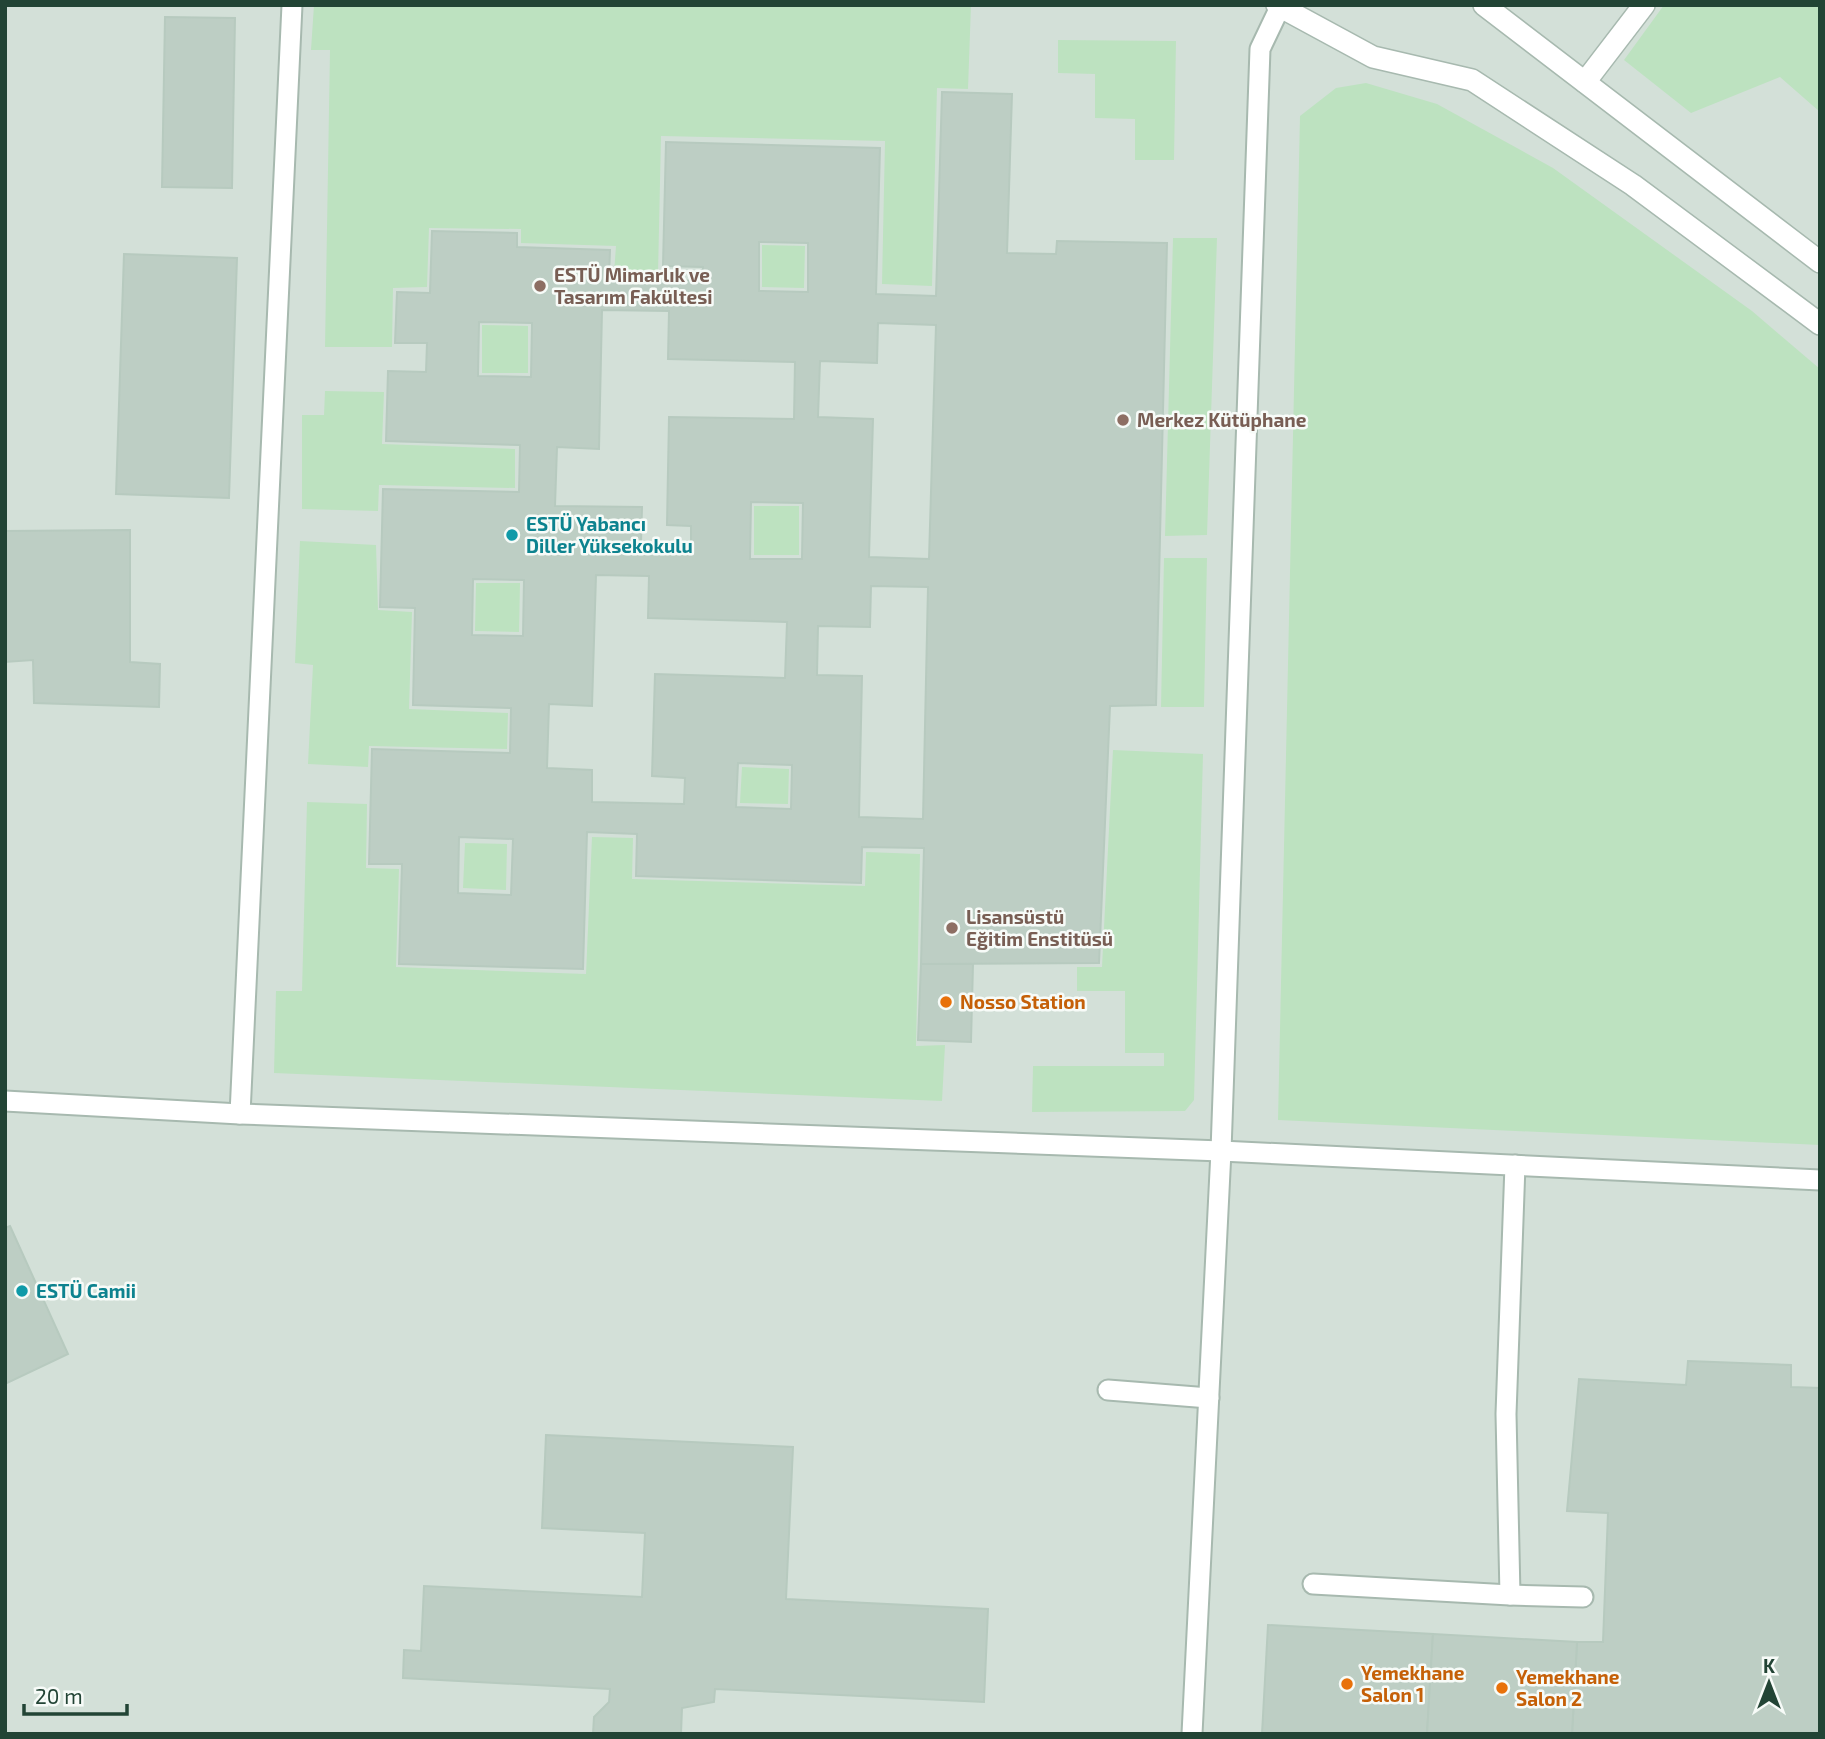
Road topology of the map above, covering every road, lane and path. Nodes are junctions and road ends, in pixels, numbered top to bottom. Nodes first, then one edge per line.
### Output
1 (292, 5) edge
2 (1484, 5) edge
3 (1644, 5) edge
4 (1280, 6) edge
5 (1585, 82) junction
6 (1820, 262) edge
7 (1820, 324) edge
8 (5, 1101) edge
9 (240, 1114) junction
10 (1221, 1151) junction
11 (1515, 1165) junction
12 (1820, 1180) edge
13 (1108, 1391) dead end
14 (1209, 1398) junction
15 (1313, 1584) dead end
16 (1510, 1595) junction
17 (1583, 1597) dead end
18 (1192, 1734) edge

1 - 9 lane
2 - 5 street
3 - 5 street
4 - 7 street
4 - 10 lane
5 - 6 street
8 - 9 lane
9 - 10 lane
10 - 11 lane
10 - 14 lane
11 - 12 lane
11 - 16 lane
13 - 14 lane
14 - 18 lane
15 - 16 lane
16 - 17 lane

